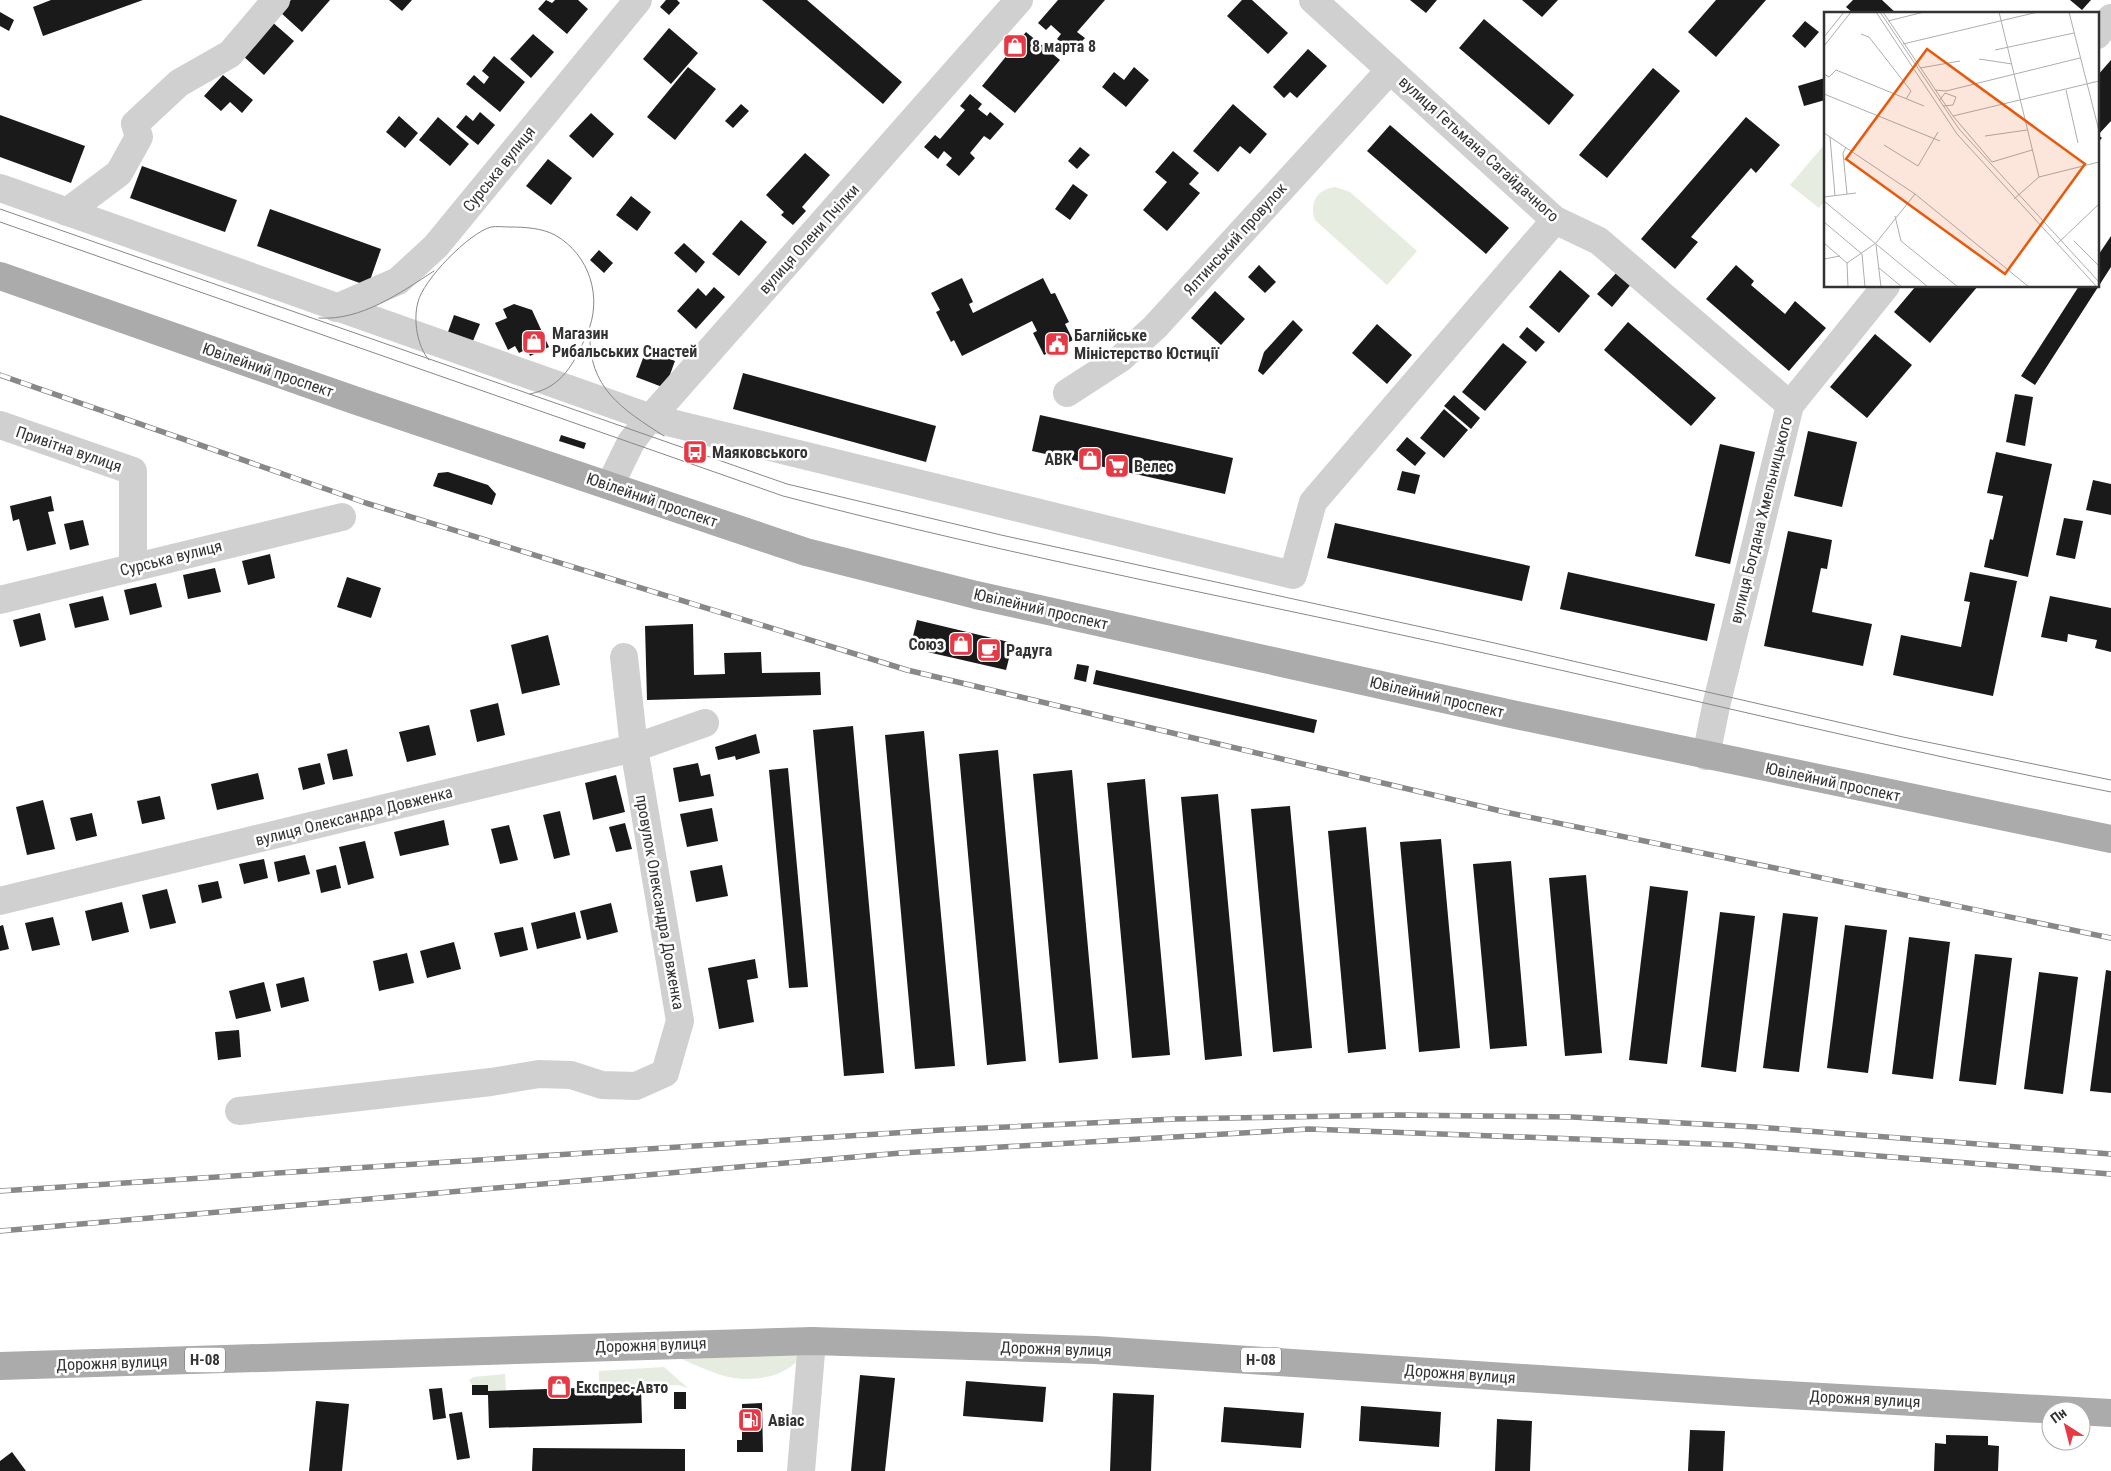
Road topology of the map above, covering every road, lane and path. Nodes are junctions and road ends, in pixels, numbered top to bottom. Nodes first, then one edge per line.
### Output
1 (276, 0) edge
2 (638, 0) edge
3 (1019, 0) edge
4 (1313, 0) edge
5 (2111, 18) edge
6 (2098, 34) edge
7 (1390, 70) junction
8 (0, 188) edge
9 (67, 212) junction
10 (1555, 220) junction
11 (0, 276) edge
12 (1884, 288) edge
13 (336, 308) junction
14 (1067, 393) dead end
15 (1790, 405) junction
16 (651, 418) junction
17 (0, 425) edge
18 (610, 485) junction
19 (342, 517) dead end
20 (134, 567) junction
21 (0, 600) edge
22 (624, 657) dead end
23 (706, 723) dead end
24 (634, 748) junction
25 (1706, 756) junction
26 (2111, 839) edge
27 (0, 901) edge
28 (239, 1111) dead end
29 (812, 1341) junction
30 (0, 1366) edge
31 (2111, 1413) edge
32 (801, 1471) edge

1 - 9 street
2 - 13 street, Сурська вулиця
3 - 16 street, вулиця Олени Пчілки
4 - 7 street, вулиця Гетьмана Сагайдачного
5 - 6 street
7 - 10 street, вулиця Гетьмана Сагайдачного
7 - 14 street, Ялтинський провулок
8 - 9 street
9 - 13 street
10 - 15 street, вулиця Гетьмана Сагайдачного
10 - 16 street
11 - 18 main road, Ювілейний проспект
12 - 15 street, вулиця Богдана Хмельницького
13 - 16 street
15 - 25 street, вулиця Богдана Хмельницького
16 - 18 street, вулиця Олени Пчілки
17 - 20 street, Привітна вулиця
18 - 25 main road, Ювілейний проспект
19 - 20 street, Сурська вулиця
20 - 21 street, Сурська вулиця
22 - 24 street, провулок Олександра Довженка
23 - 24 street, вулиця Олександра Довженка
24 - 27 street, вулиця Олександра Довженка
24 - 28 street, провулок Олександра Довженка
25 - 26 main road, Ювілейний проспект
29 - 30 main road, Дорожня вулиця / Н-08
29 - 31 main road, Дорожня вулиця / Н-08
29 - 32 street

